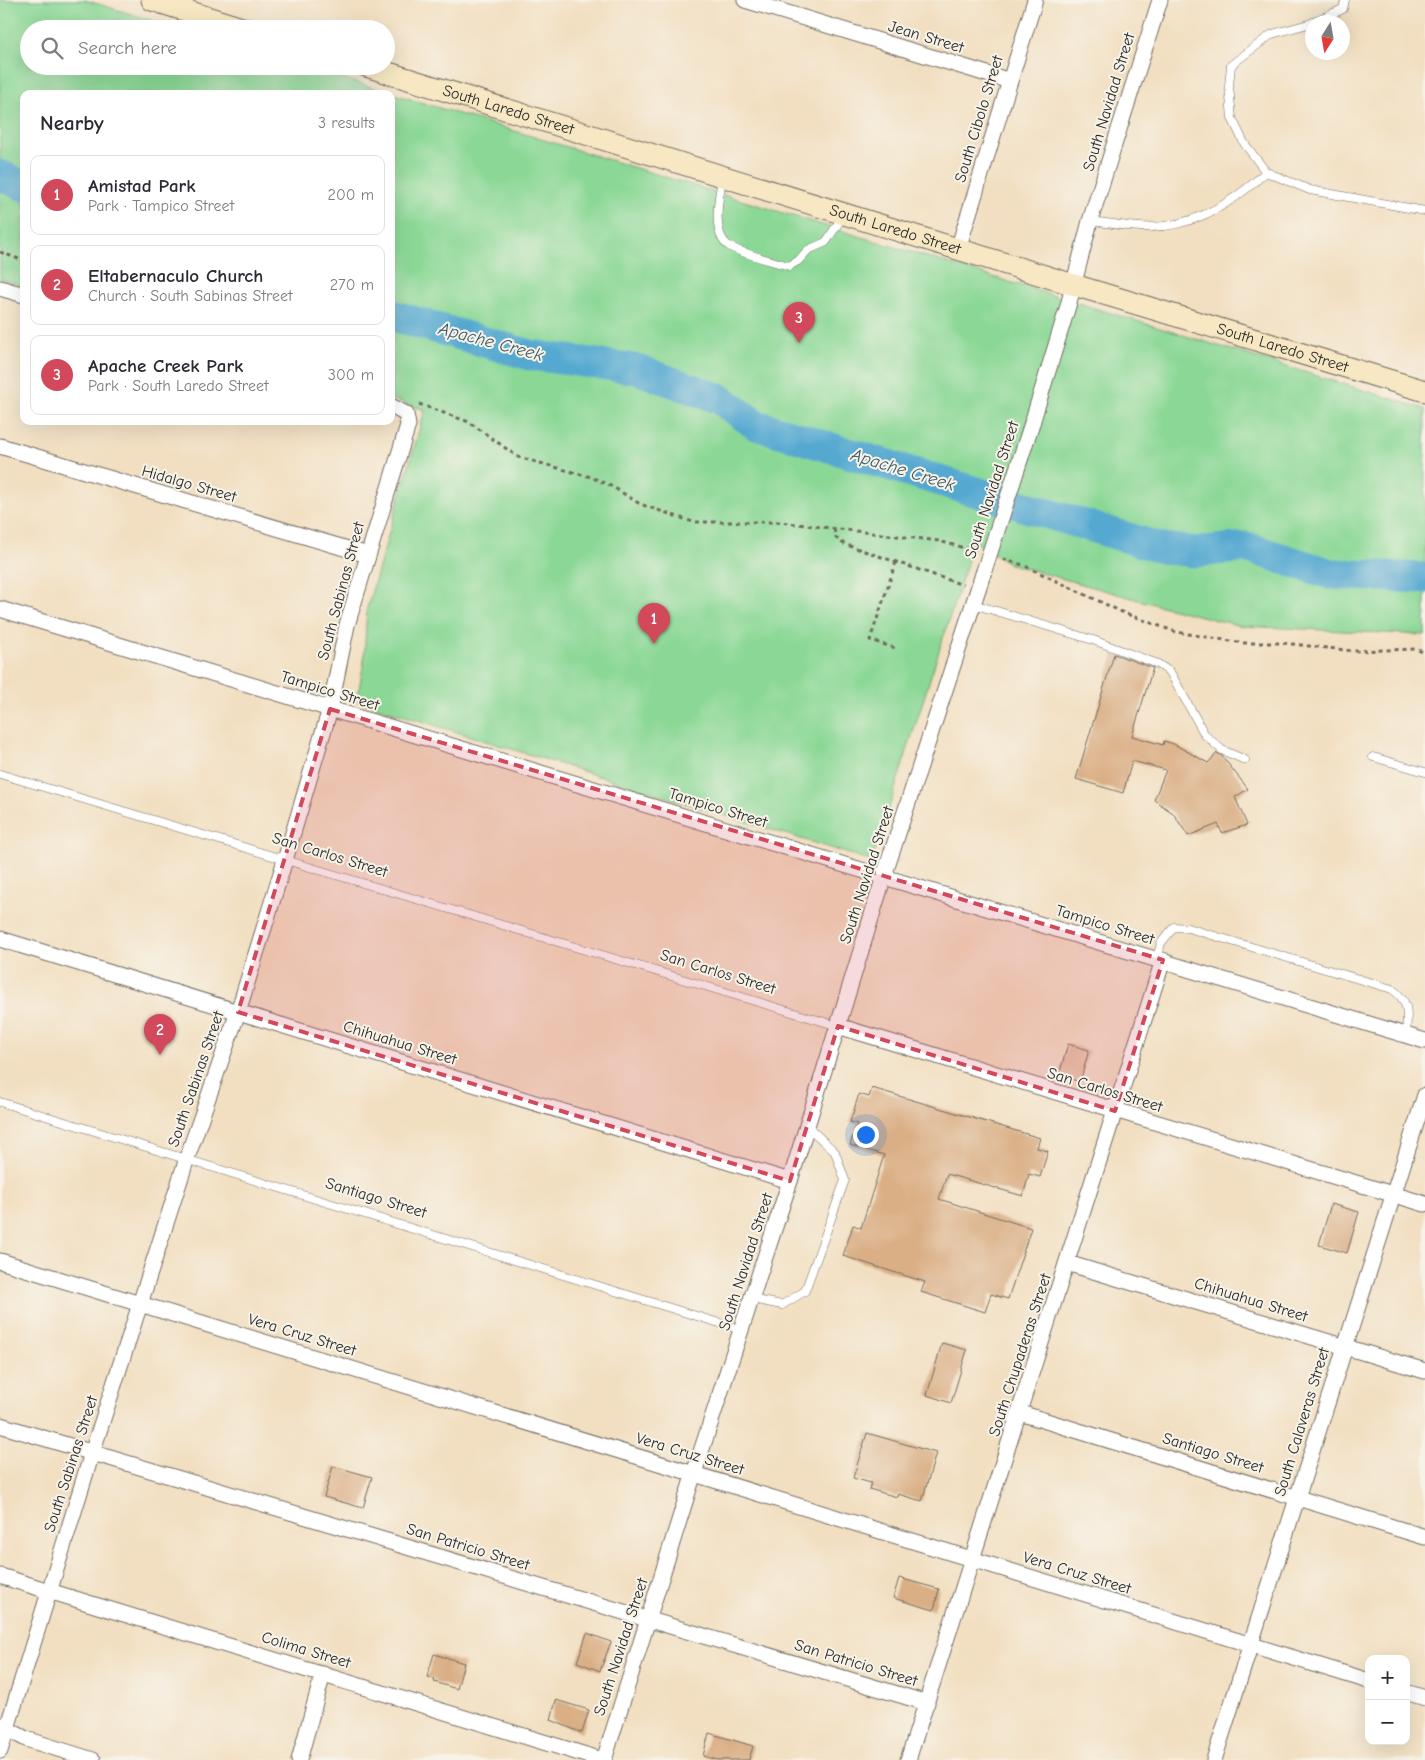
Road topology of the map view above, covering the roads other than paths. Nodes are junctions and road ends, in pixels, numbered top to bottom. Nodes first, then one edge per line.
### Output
1 (152, 0) edge
2 (745, 0) edge
3 (1035, 0) edge
4 (1160, 0) edge
5 (1345, 0) edge
6 (1330, 15) edge
7 (216, 20) edge
8 (1305, 25) edge
9 (395, 75) edge
10 (1010, 81) junction
11 (1266, 172) junction
12 (723, 176) junction
13 (1425, 211) edge
14 (844, 214) junction
15 (1090, 221) junction
16 (958, 249) junction
17 (1074, 285) junction
18 (0, 288) edge
19 (20, 294) edge
20 (1425, 391) edge
21 (395, 407) edge
22 (0, 446) edge
23 (368, 555) junction
24 (973, 604) junction
25 (0, 609) edge
26 (330, 709) junction
27 (1373, 757) dead end
28 (1245, 760) dead end
29 (1425, 772) edge
30 (0, 774) edge
31 (285, 860) junction
32 (884, 876) junction
33 (0, 939) edge
34 (1160, 959) junction
35 (238, 1012) junction
36 (838, 1026) junction
37 (1406, 1035) junction
38 (1425, 1041) edge
39 (1425, 1095) edge
40 (0, 1102) edge
41 (1115, 1111) junction
42 (807, 1126) junction
43 (187, 1158) junction
44 (790, 1181) junction
45 (1394, 1195) junction
46 (1425, 1204) edge
47 (0, 1261) edge
48 (1067, 1262) junction
49 (752, 1299) junction
50 (140, 1304) junction
51 (742, 1330) junction
52 (1345, 1346) junction
53 (1425, 1371) edge
54 (1020, 1413) junction
55 (0, 1425) edge
56 (92, 1454) junction
57 (694, 1473) junction
58 (1297, 1497) junction
59 (1425, 1537) edge
60 (974, 1560) junction
61 (0, 1576) edge
62 (49, 1591) junction
63 (648, 1619) junction
64 (1251, 1645) junction
65 (323, 1674) junction
66 (1365, 1680) edge
67 (1410, 1693) edge
68 (1425, 1698) edge
69 (927, 1703) junction
70 (4, 1727) edge
71 (0, 1751) edge
72 (93, 1760) edge
73 (299, 1760) edge
74 (603, 1760) edge
75 (908, 1760) edge
76 (1214, 1760) edge

1 - 7 main road
2 - 10 street, Jean Street
3 - 10 street, South Cibolo Street
4 - 15 street, South Navidad Street
5 - 6 lane
8 - 11 lane
9 - 12 main road, South Laredo Street
10 - 16 street, South Cibolo Street
11 - 13 lane
11 - 15 lane
12 - 14 main road, South Laredo Street
12 - 14 lane
14 - 16 main road, South Laredo Street
15 - 17 street, South Navidad Street
16 - 17 main road, South Laredo Street
17 - 20 main road, South Laredo Street
17 - 24 street, South Navidad Street, bridge
18 - 19 street
21 - 23 street, South Sabinas Street
22 - 23 street, Hidalgo Street
23 - 26 street, South Sabinas Street
24 - 28 lane
24 - 32 street, South Navidad Street
25 - 26 street, Tampico Street
26 - 31 street, South Sabinas Street
26 - 32 street, Tampico Street
27 - 29 lane
30 - 31 lane, San Carlos Street
31 - 35 street, South Sabinas Street
31 - 36 lane, San Carlos Street
32 - 34 street, Tampico Street
32 - 36 street, South Navidad Street
33 - 35 street, Chihuahua Street
34 - 37 street, Tampico Street
34 - 37 lane
34 - 41 street, South Chupaderas Street
35 - 43 street, South Sabinas Street
35 - 44 street, Chihuahua Street
36 - 41 street, San Carlos Street
36 - 42 street, South Navidad Street
37 - 38 street, Tampico Street
39 - 45 street, South Calaveras Street
40 - 43 lane, Santiago Street
41 - 45 street, San Carlos Street
41 - 48 street, South Chupaderas Street
42 - 44 street, South Navidad Street
42 - 49 lane
43 - 50 street, South Sabinas Street
43 - 51 lane, Santiago Street
44 - 49 street, South Navidad Street
45 - 46 street, San Carlos Street
45 - 52 street, South Calaveras Street
47 - 50 street, Vera Cruz Street
48 - 52 street, Chihuahua Street
48 - 54 street, South Chupaderas Street
49 - 51 street, South Navidad Street
50 - 56 street, South Sabinas Street
50 - 57 street, Vera Cruz Street
51 - 57 street, South Navidad Street
52 - 53 street, Chihuahua Street
52 - 58 street, South Calaveras Street
54 - 58 street, Santiago Street
54 - 60 street, South Chupaderas Street
55 - 56 street, San Patricio Street
56 - 62 street, South Sabinas Street
56 - 63 street, San Patricio Street
57 - 60 street, Vera Cruz Street
57 - 63 street, South Navidad Street
58 - 59 street, Santiago Street
58 - 64 street, South Calaveras Street
60 - 64 street, Vera Cruz Street
60 - 69 street, South Chupaderas Street
61 - 62 street, Colima Street
62 - 65 street, Colima Street
62 - 70 street, South Sabinas Street
63 - 69 street, San Patricio Street
63 - 74 street, South Navidad Street
64 - 66 street, Vera Cruz Street
64 - 76 street, South Calaveras Street
65 - 73 street
65 - 74 street, Colima Street
67 - 68 street
69 - 75 street, South Chupaderas Street
70 - 71 street, South Sabinas Street
70 - 72 street

